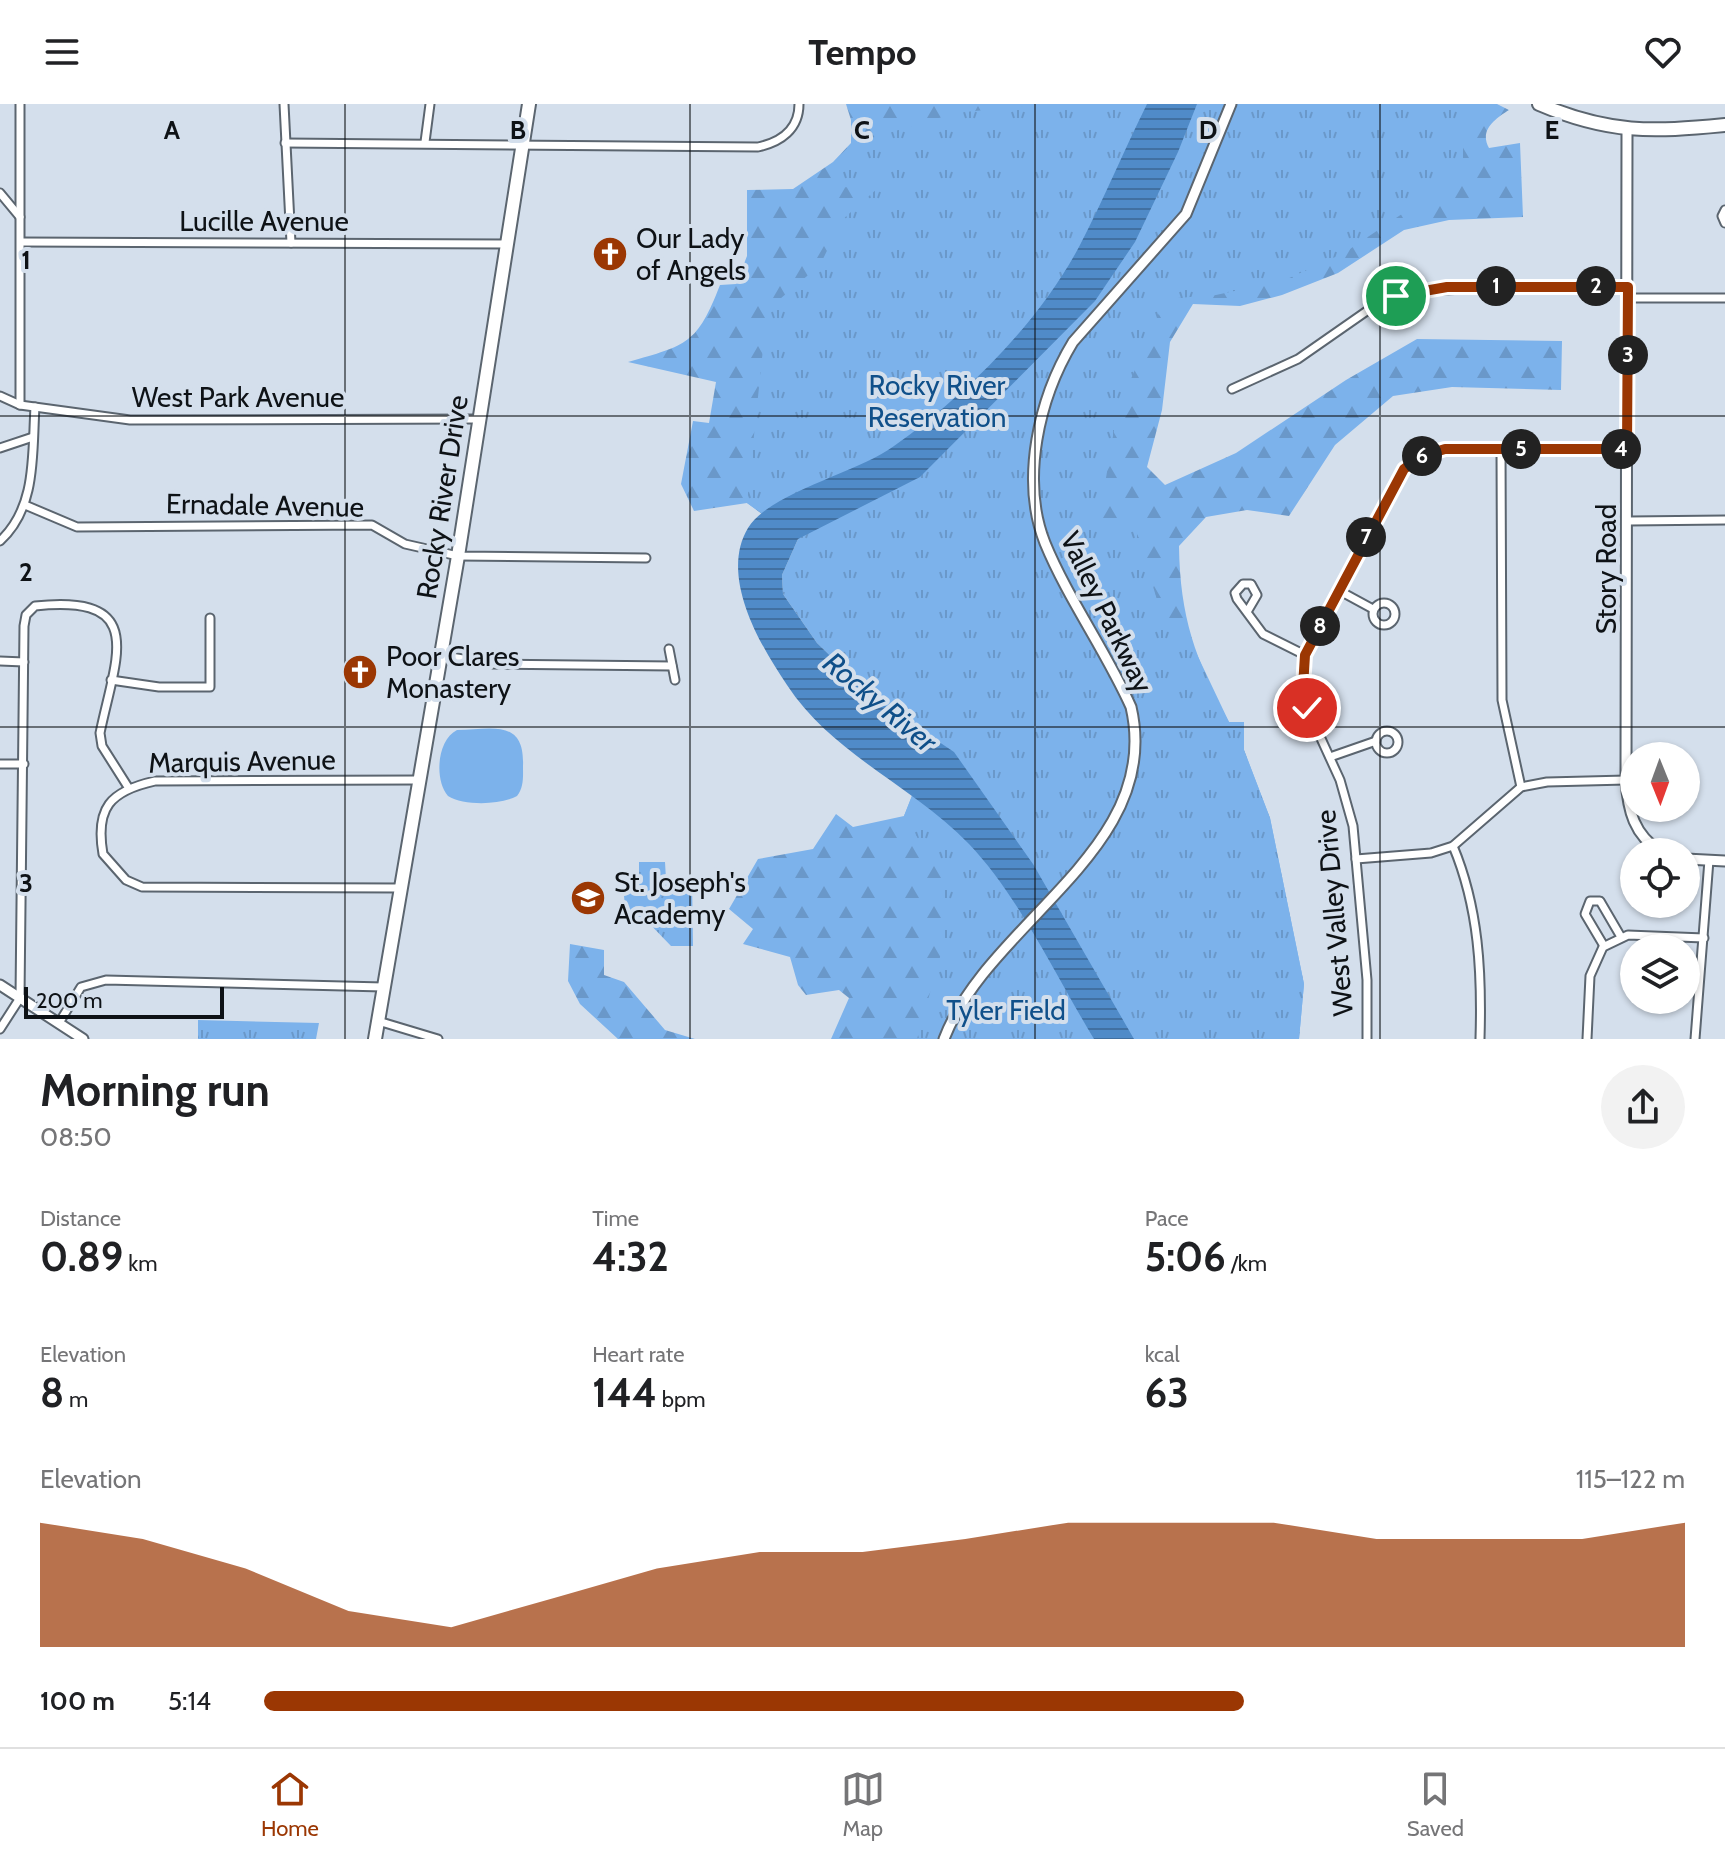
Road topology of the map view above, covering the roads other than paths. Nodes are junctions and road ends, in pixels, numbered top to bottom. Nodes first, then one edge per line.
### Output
1 (20, 104) edge
2 (284, 104) edge
3 (430, 104) edge
4 (529, 104) edge
5 (1231, 104) edge
6 (1539, 104) edge
7 (799, 108) edge
8 (1725, 125) edge
9 (1627, 131) junction
10 (425, 142) junction
11 (285, 143) junction
12 (523, 145) junction
13 (0, 193) edge
14 (1725, 210) edge
15 (20, 217) junction
16 (1725, 223) edge
17 (21, 242) junction
18 (291, 243) junction
19 (507, 244) junction
20 (1628, 292) junction
21 (1725, 298) edge
22 (1232, 389) dead end
23 (0, 396) edge
24 (20, 405) junction
25 (35, 407) junction
26 (479, 419) junction
27 (33, 437) junction
28 (0, 448) edge
29 (1501, 449) junction
30 (1627, 449) junction
31 (25, 505) junction
32 (1725, 520) edge
33 (1629, 521) junction
34 (0, 541) edge
35 (458, 556) junction
36 (646, 558) dead end
37 (1338, 590) junction
38 (1373, 609) dead end
39 (1247, 612) dead end
40 (210, 618) dead end
41 (669, 649) dead end
42 (439, 655) junction
43 (1305, 655) junction
44 (0, 661) edge
45 (24, 662) junction
46 (672, 666) junction
47 (111, 680) junction
48 (675, 680) dead end
49 (1376, 741) dead end
50 (1626, 742) edge
51 (1330, 757) junction
52 (0, 764) edge
53 (24, 764) junction
54 (418, 780) junction
55 (1620, 780) edge
56 (128, 787) junction
57 (1521, 787) junction
58 (1633, 822) edge
59 (1645, 838) edge
60 (1453, 846) junction
61 (1356, 859) junction
62 (1700, 860) edge
63 (1709, 860) junction
64 (1725, 861) edge
65 (400, 888) junction
66 (1620, 935) edge
67 (1620, 938) edge
68 (1700, 938) edge
69 (1704, 938) junction
70 (1604, 946) junction
71 (0, 985) edge
72 (383, 987) junction
73 (20, 998) junction
74 (378, 1021) junction
75 (59, 1023) junction
76 (0, 1029) edge
77 (83, 1039) edge
78 (375, 1039) edge
79 (438, 1039) edge
80 (944, 1039) edge
81 (1367, 1039) edge
82 (1480, 1039) edge
83 (1587, 1039) edge
84 (1695, 1039) edge

1 - 15 street
2 - 11 street
3 - 10 street
4 - 12 main road, Rocky River Drive
5 - 80 street, Valley Parkway
6 - 9 main road
7 - 12 street
8 - 9 main road
9 - 20 street, Story Road
10 - 11 street
10 - 12 street
11 - 18 street
12 - 19 main road, Rocky River Drive
13 - 15 street
14 - 16 street
15 - 17 street
17 - 18 street, Lucille Avenue
17 - 24 street
18 - 19 street, Lucille Avenue
19 - 26 main road, Rocky River Drive
20 - 21 street
20 - 22 street
20 - 30 street, Story Road
23 - 24 street, West Park Avenue
24 - 25 street, West Park Avenue
25 - 26 street, West Park Avenue
25 - 27 street
26 - 35 main road, Rocky River Drive
27 - 28 street
27 - 31 street
29 - 30 street, West Valley Drive
29 - 37 street, West Valley Drive
29 - 57 street
30 - 33 street, Story Road
31 - 34 street
31 - 35 street, Ernadale Avenue
32 - 33 street
33 - 50 street, Story Road
35 - 36 street, Ernadale Avenue
35 - 42 main road, Rocky River Drive
37 - 38 street
37 - 43 street, West Valley Drive
39 - 43 street
40 - 47 street
41 - 46 street
42 - 46 street
42 - 54 main road, Rocky River Drive
43 - 51 street, West Valley Drive
44 - 45 street
45 - 47 street
45 - 53 street
46 - 48 street
47 - 56 street
49 - 51 street
51 - 61 street, West Valley Drive
52 - 53 street
53 - 73 street
54 - 56 street, Marquis Avenue
54 - 65 main road, Rocky River Drive
55 - 57 street
56 - 65 street, Marquis Avenue
57 - 60 street
58 - 59 street, Story Road
60 - 61 street
60 - 82 street
61 - 81 street, West Valley Drive
62 - 63 street
63 - 64 street
63 - 69 street
65 - 72 main road, Rocky River Drive
66 - 70 street
67 - 70 street
68 - 69 street
69 - 84 street
70 - 83 street
71 - 73 street
72 - 74 main road, Rocky River Drive
72 - 75 street
73 - 75 street
73 - 76 street
74 - 78 main road, Rocky River Drive
74 - 79 street
75 - 77 street

